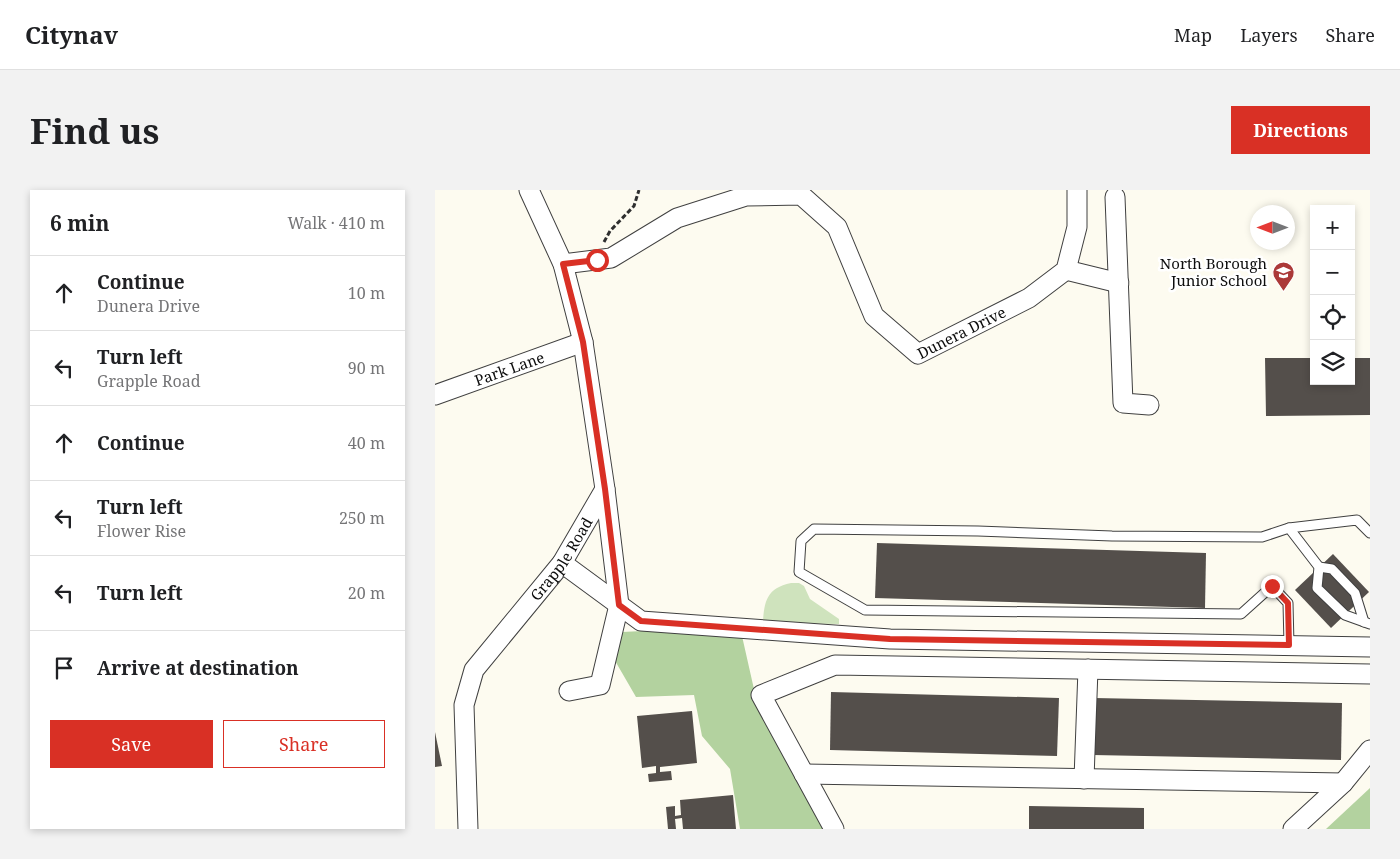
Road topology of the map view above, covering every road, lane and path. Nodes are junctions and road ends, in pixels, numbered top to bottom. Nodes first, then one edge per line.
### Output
1 (529, 190) edge
2 (639, 190) edge
3 (1077, 190) edge
4 (1115, 197) dead end
5 (597, 260) junction
6 (563, 264) junction
7 (1066, 270) junction
8 (1119, 283) junction
9 (583, 342) junction
10 (435, 395) edge
11 (1149, 405) dead end
12 (605, 489) junction
13 (1289, 528) junction
14 (1370, 534) edge
15 (562, 563) junction
16 (1319, 567) junction
17 (619, 605) junction
18 (1367, 623) edge
19 (1289, 645) junction
20 (1370, 647) edge
21 (1088, 669) junction
22 (1370, 674) edge
23 (569, 691) dead end
24 (1370, 750) edge
25 (804, 774) junction
26 (1084, 779) junction
27 (1343, 783) junction
28 (468, 829) edge
29 (834, 829) edge
30 (1293, 829) edge

1 - 6 street
2 - 5 path
3 - 7 street
4 - 8 street
5 - 6 street, Dunera Drive
5 - 7 street, Dunera Drive
6 - 9 street
7 - 8 street
8 - 11 street
9 - 10 street, Park Lane
9 - 12 street
12 - 15 street, Grapple Road
12 - 17 street
13 - 14 lane
13 - 16 lane
13 - 19 lane
15 - 17 street
15 - 28 street, Grapple Road
16 - 18 lane
16 - 18 lane
17 - 19 street
17 - 23 street
19 - 20 street
21 - 22 street
21 - 25 street
21 - 26 street
24 - 27 street
25 - 26 street
25 - 29 street
26 - 27 street
27 - 30 street

